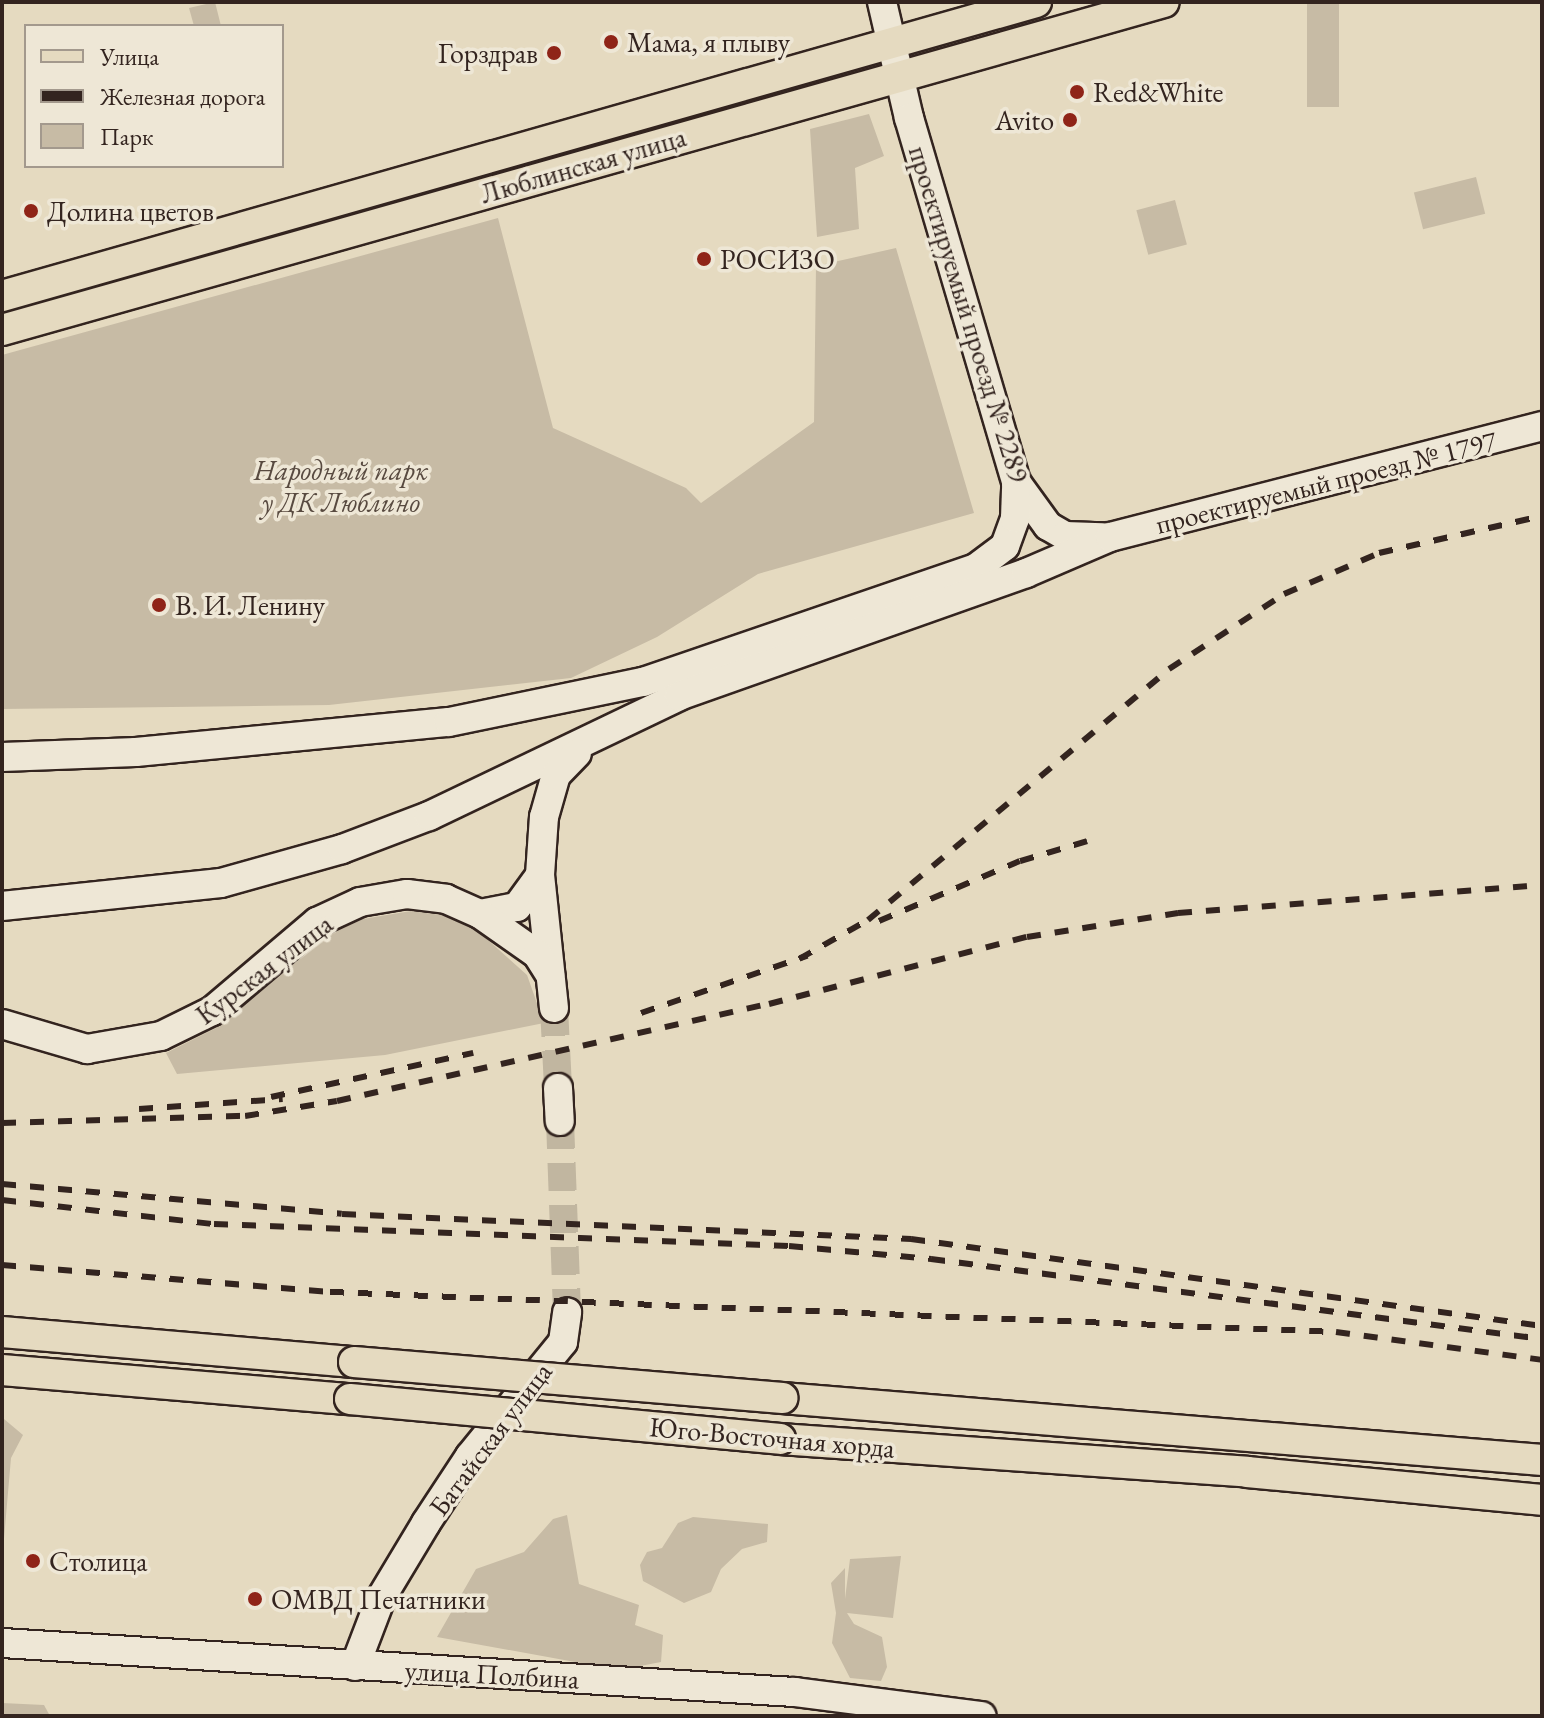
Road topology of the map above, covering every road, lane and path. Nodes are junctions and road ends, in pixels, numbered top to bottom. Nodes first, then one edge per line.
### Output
1 (882, 2) edge
2 (1036, 2) edge
3 (1164, 2) edge
4 (893, 42) junction
5 (901, 77) junction
6 (2, 296) edge
7 (2, 330) edge
8 (1542, 426) edge
9 (1016, 482) junction
10 (1110, 537) junction
11 (593, 740) junction
12 (2, 757) edge
13 (540, 875) junction
14 (2, 906) edge
15 (480, 914) junction
16 (550, 975) junction
17 (554, 1008) tunnel mouth
18 (2, 1024) edge
19 (558, 1088) tunnel mouth
20 (560, 1121) tunnel mouth
21 (567, 1312) tunnel mouth
22 (2, 1332) edge
23 (2, 1370) edge
24 (1542, 1460) edge
25 (1542, 1500) edge
26 (2, 1643) edge
27 (355, 1666) junction
28 (981, 1716) edge

1 - 4 main road, проектируемый проезд № 2289
2 - 4 main road, Люблинская улица
3 - 5 main road, Люблинская улица
4 - 5 main road, проектируемый проезд № 2289
4 - 6 main road, Люблинская улица
5 - 7 main road, Люблинская улица
5 - 9 main road, проектируемый проезд № 2289
8 - 10 main road, проектируемый проезд № 1797
9 - 10 main road, проектируемый проезд № 2289
9 - 12 main road
10 - 11 main road
11 - 13 main road
11 - 14 main road
13 - 15 main road
13 - 16 main road
15 - 16 main road, Курская улица
15 - 18 main road, Курская улица
16 - 17 main road
19 - 20 main road
21 - 27 main road, Батайская улица
22 - 24 main road, Юго-Восточная хорда, bridge
23 - 25 main road, Юго-Восточная хорда, bridge
26 - 27 main road, улица Полбина
27 - 28 main road, улица Полбина

